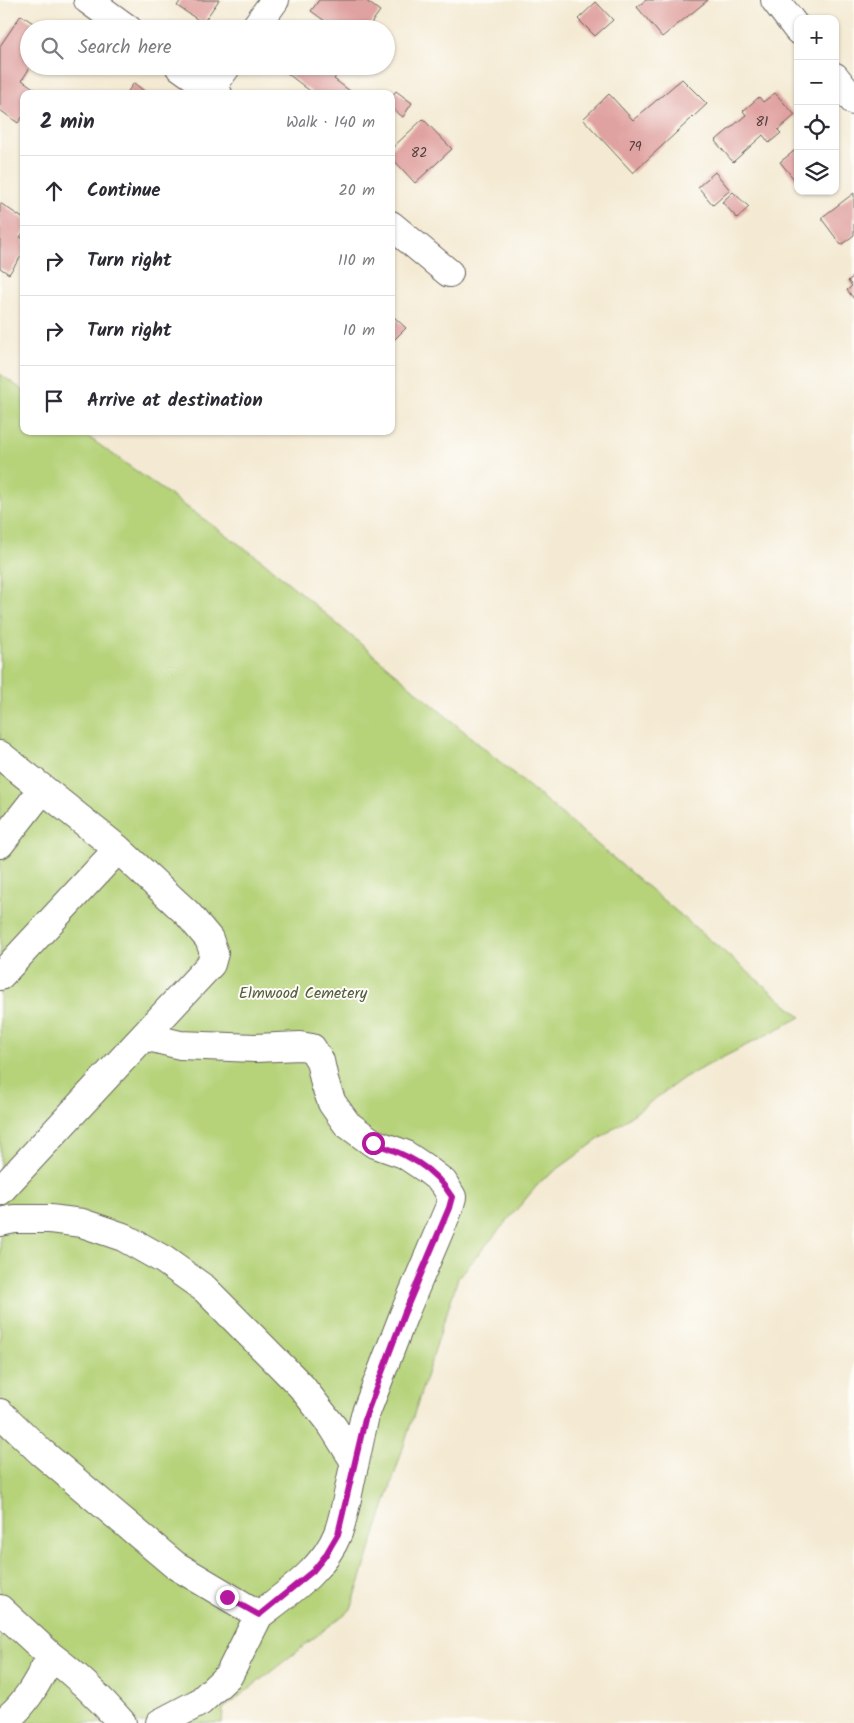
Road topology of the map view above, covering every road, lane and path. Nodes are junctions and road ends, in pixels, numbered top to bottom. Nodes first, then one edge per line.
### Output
1 (88, 0) edge
2 (274, 0) edge
3 (775, 0) edge
4 (116, 20) edge
5 (260, 20) edge
6 (794, 25) edge
7 (190, 75) edge
8 (222, 75) edge
9 (839, 82) edge
10 (209, 90) edge
11 (213, 90) edge
12 (854, 101) edge
13 (395, 228) edge
14 (449, 273) dead end
15 (0, 755) edge
16 (43, 789) junction
17 (0, 844) edge
18 (118, 849) junction
19 (0, 976) edge
20 (144, 1036) junction
21 (0, 1191) edge
22 (0, 1222) edge
23 (0, 1412) edge
24 (355, 1462) junction
25 (0, 1609) edge
26 (259, 1615) junction
27 (51, 1656) junction
28 (1, 1723) edge
29 (122, 1723) edge
30 (160, 1723) edge

1 - 4 street
2 - 5 street
3 - 6 street
7 - 10 street
8 - 11 street
9 - 12 street
13 - 14 street
15 - 16 street
16 - 17 street
16 - 18 street
18 - 19 street
18 - 20 street
20 - 21 street
20 - 24 street
22 - 24 street
23 - 26 street
24 - 26 street
25 - 27 street
26 - 30 street
27 - 28 street
27 - 29 street

